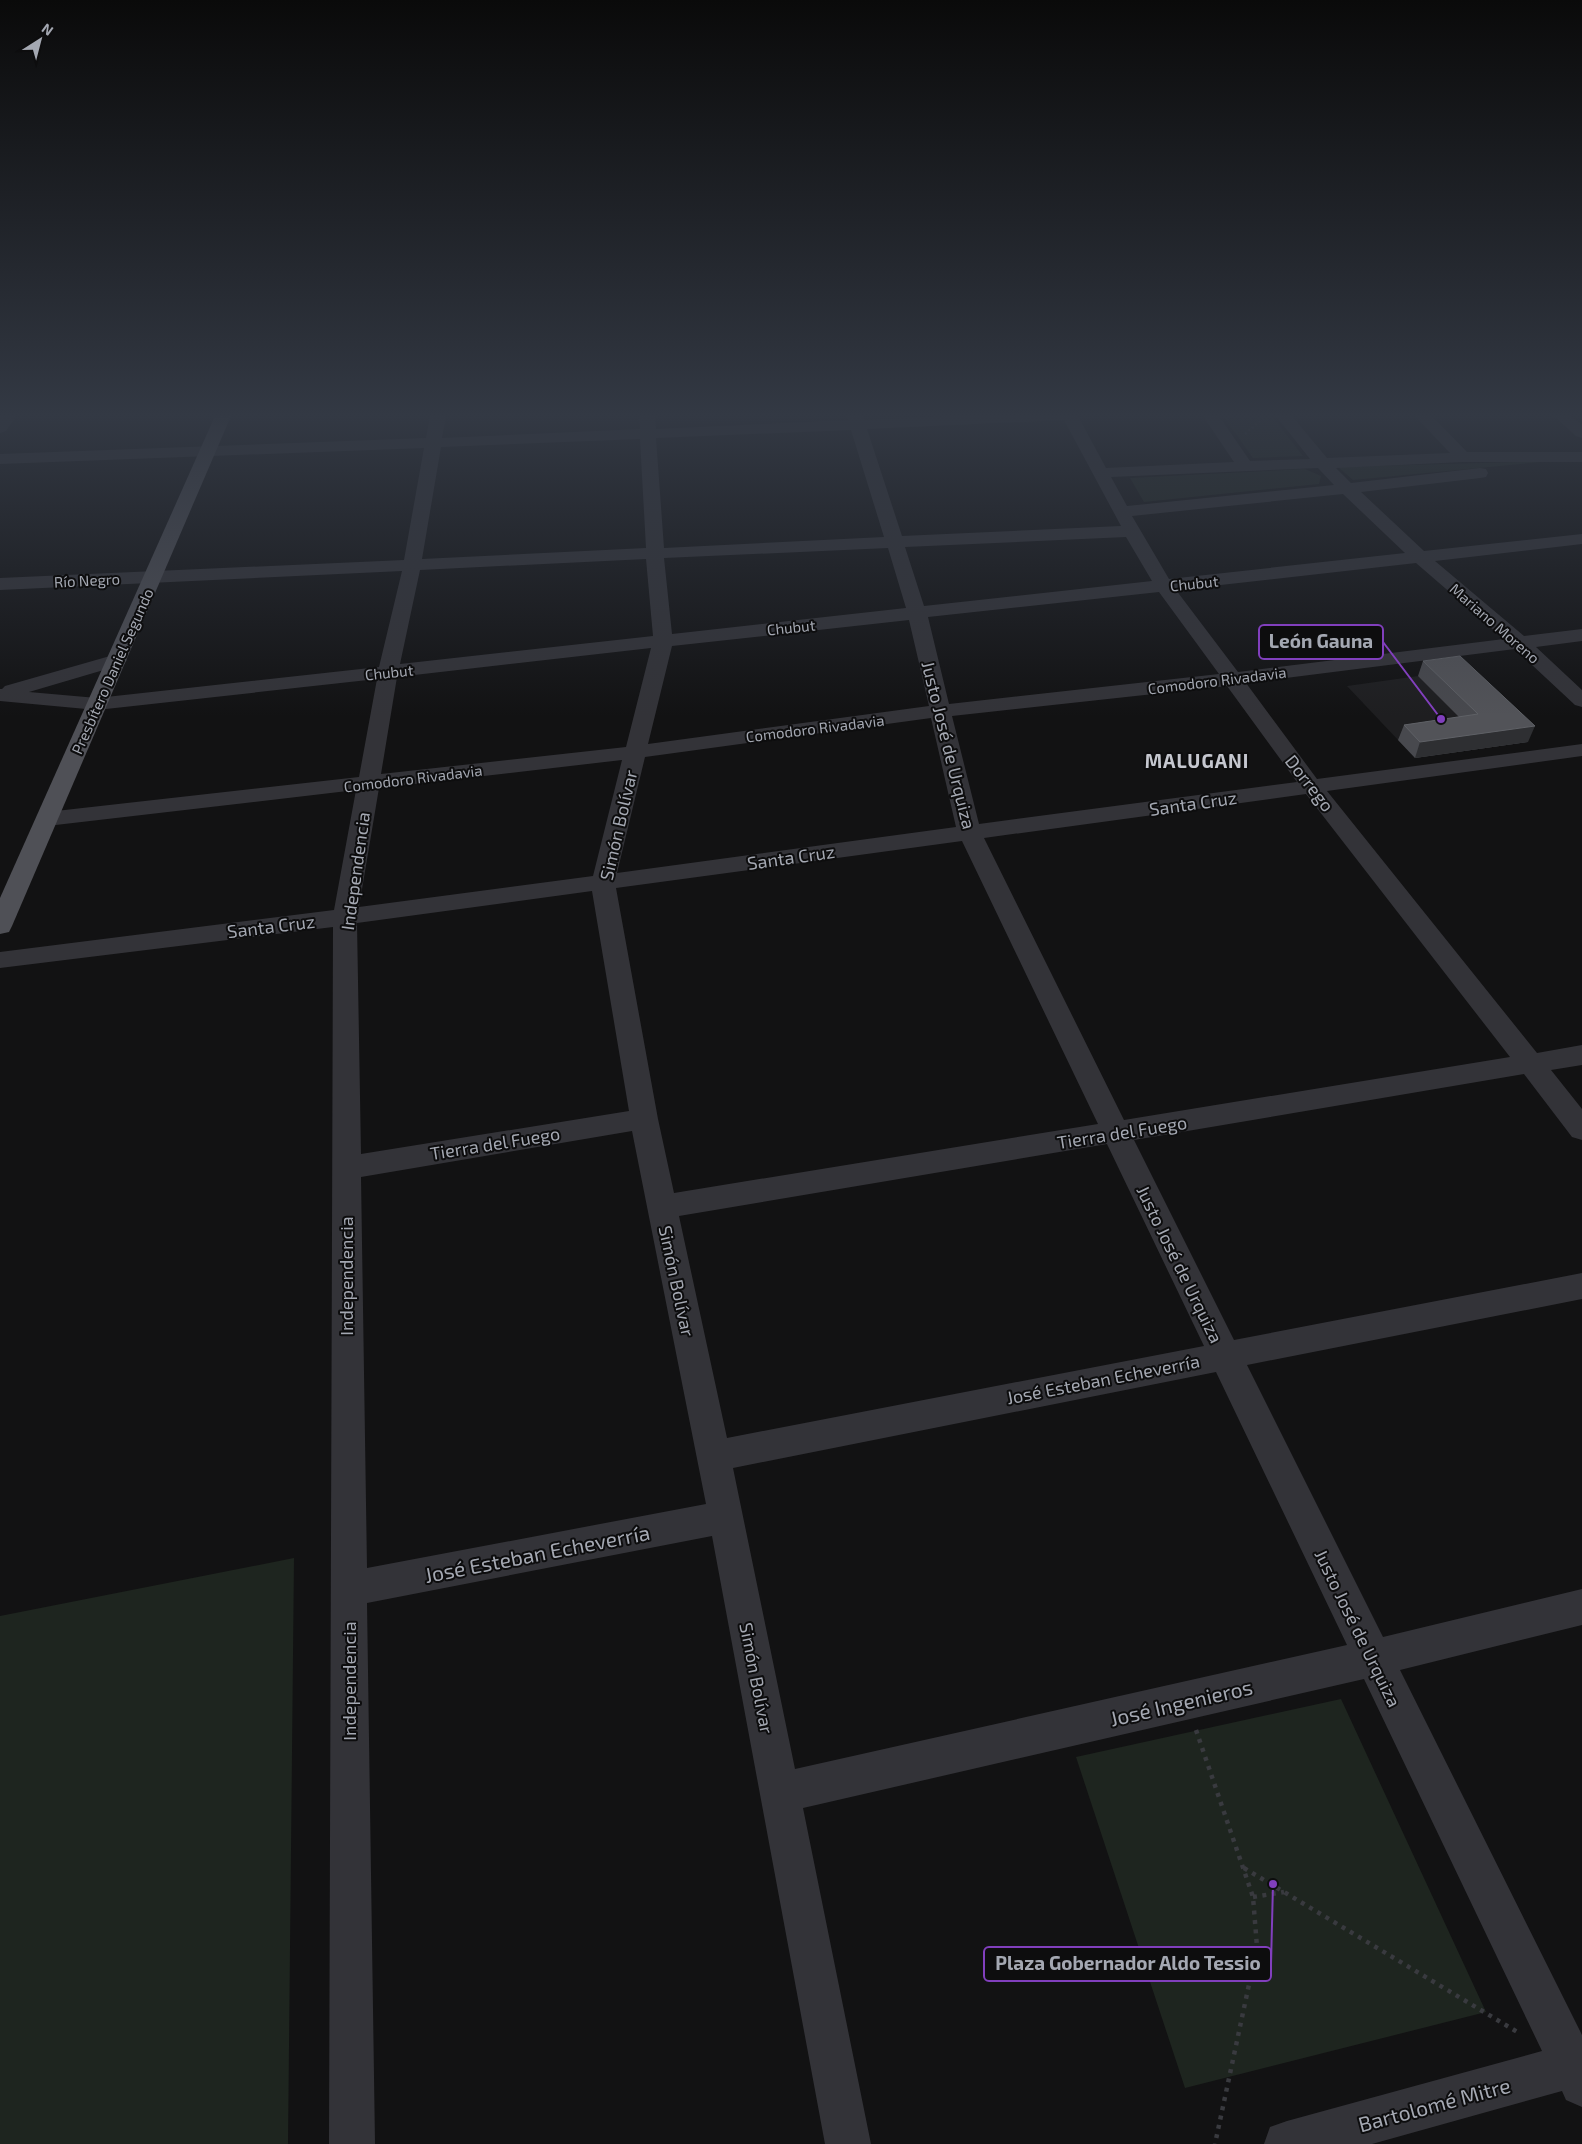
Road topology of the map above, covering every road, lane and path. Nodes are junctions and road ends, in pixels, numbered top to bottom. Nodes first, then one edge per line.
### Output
1 (180, 516) edge
2 (421, 516) edge
3 (653, 516) edge
4 (887, 516) edge
5 (1124, 516) edge
6 (1375, 516) edge
7 (1133, 531) junction
8 (1582, 539) edge
9 (895, 542) junction
10 (655, 554) junction
11 (1421, 558) junction
12 (412, 564) junction
13 (153, 576) junction
14 (0, 584) edge
15 (1164, 586) junction
16 (917, 613) junction
17 (1582, 635) edge
18 (663, 641) junction
19 (1519, 642) junction
20 (116, 660) junction
21 (388, 672) junction
22 (1231, 678) junction
23 (0, 694) edge
24 (1582, 701) edge
25 (97, 704) junction
26 (940, 712) junction
27 (1582, 750) edge
28 (635, 752) junction
29 (368, 783) junction
30 (1312, 787) junction
31 (47, 819) junction
32 (969, 832) junction
33 (603, 882) junction
34 (345, 917) junction
35 (0, 926) edge
36 (0, 960) edge
37 (1582, 1055) edge
38 (1530, 1063) junction
39 (644, 1119) junction
40 (1582, 1129) edge
41 (1116, 1133) junction
42 (346, 1168) junction
43 (662, 1207) junction
44 (1582, 1286) edge
45 (1225, 1355) junction
46 (713, 1456) junction
47 (726, 1517) junction
48 (348, 1589) junction
49 (1582, 1607) edge
50 (1373, 1658) junction
51 (1186, 1701) junction
52 (779, 1793) junction
53 (1243, 1867) junction
54 (1284, 1892) junction
55 (1253, 1897) junction
56 (1522, 2035) dead end
57 (1579, 2071) edge
58 (352, 2144) edge
59 (848, 2144) edge
60 (1215, 2144) edge
61 (1286, 2144) edge

1 - 13 main road, Presbítero Daniel Segundo
2 - 12 street, Independencia
3 - 10 street, Simón Bolívar
4 - 9 street, Justo José de Urquiza
5 - 7 street, Dorrego
6 - 11 street, Mariano Moreno
7 - 9 street, Río Negro
7 - 15 street, Dorrego
8 - 11 street, Chubut
9 - 10 street, Río Negro
9 - 16 street, Justo José de Urquiza
10 - 12 street, Río Negro
10 - 18 street, Simón Bolívar
11 - 15 street, Chubut
11 - 19 street, Mariano Moreno
12 - 13 street, Río Negro
12 - 21 street, Independencia
13 - 14 street, Río Negro
13 - 20 main road, Presbítero Daniel Segundo
15 - 16 street, Chubut
15 - 22 street, Dorrego
16 - 18 street, Chubut
16 - 26 street, Justo José de Urquiza
17 - 19 street, Comodoro Rivadavia
18 - 21 street, Chubut
18 - 28 street, Simón Bolívar
19 - 22 street, Comodoro Rivadavia
19 - 24 street, Mariano Moreno
20 - 23 street
20 - 25 main road, Presbítero Daniel Segundo
21 - 25 street, Chubut
21 - 29 street, Independencia
22 - 26 street, Comodoro Rivadavia
22 - 30 street, Dorrego
23 - 25 street, Chubut
25 - 31 main road, Presbítero Daniel Segundo
26 - 28 street, Comodoro Rivadavia
26 - 32 street, Justo José de Urquiza
27 - 30 street, Santa Cruz
28 - 29 street, Comodoro Rivadavia
28 - 33 street, Simón Bolívar
29 - 31 street, Comodoro Rivadavia
29 - 34 street, Independencia
30 - 32 street, Santa Cruz
30 - 38 street, Dorrego
31 - 35 main road, Presbítero Daniel Segundo
32 - 33 street, Santa Cruz
32 - 41 street, Justo José de Urquiza
33 - 34 street, Santa Cruz
33 - 39 street, Simón Bolívar
34 - 36 street, Santa Cruz
34 - 42 street, Independencia
37 - 38 street, Tierra del Fuego
38 - 40 street, Dorrego
38 - 41 street, Tierra del Fuego
39 - 42 street, Tierra del Fuego
39 - 43 street, Simón Bolívar
41 - 43 street, Tierra del Fuego
41 - 45 street, Justo José de Urquiza
42 - 48 street, Independencia
43 - 46 street, Simón Bolívar
44 - 45 street, José Esteban Echeverría
45 - 46 street, José Esteban Echeverría
45 - 50 street, Justo José de Urquiza
46 - 47 street, Simón Bolívar
47 - 48 street, José Esteban Echeverría
47 - 52 street, Simón Bolívar
48 - 58 street, Independencia
49 - 50 street, José Ingenieros
50 - 51 street, José Ingenieros
50 - 57 street, Justo José de Urquiza
51 - 52 street, José Ingenieros
51 - 53 path
52 - 59 street, Simón Bolívar
53 - 54 path
53 - 55 path
54 - 55 path
54 - 56 path
55 - 60 path
57 - 61 street, Bartolomé Mitre

